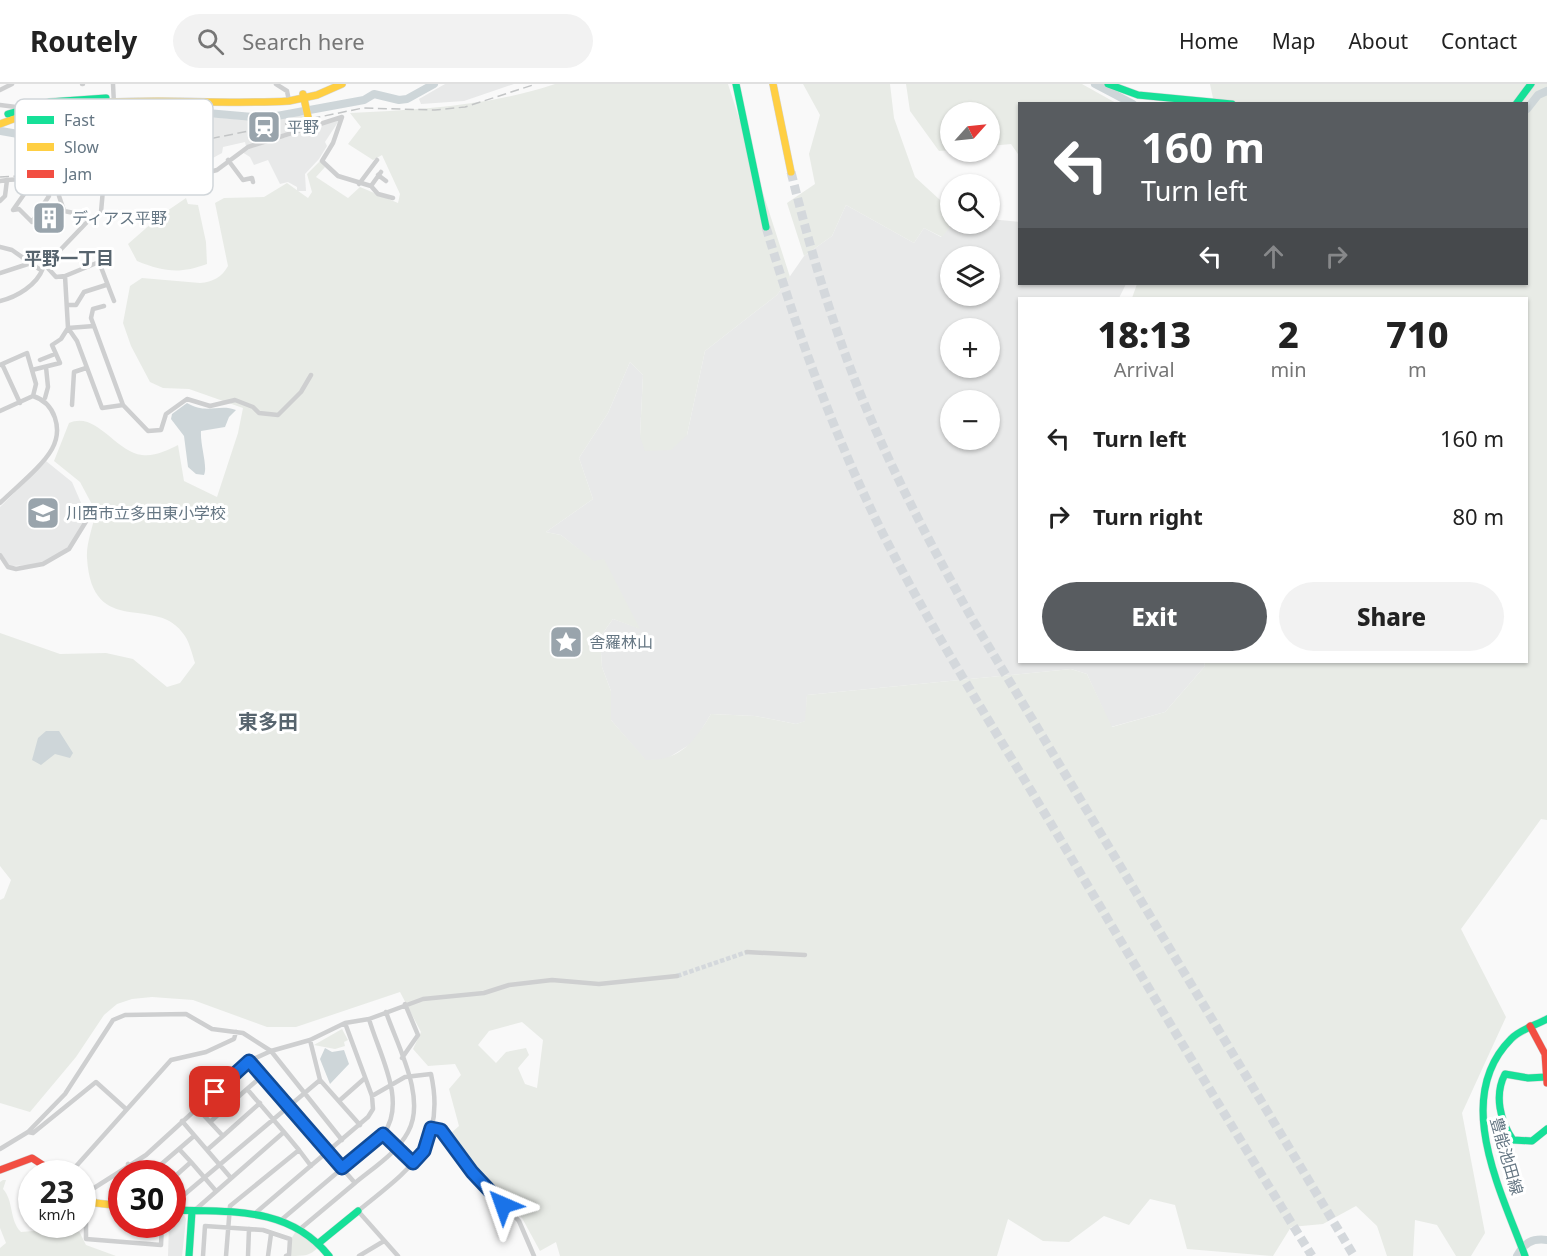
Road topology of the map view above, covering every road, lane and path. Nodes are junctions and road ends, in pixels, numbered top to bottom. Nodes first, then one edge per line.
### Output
1 (12, 84) edge
2 (113, 84) edge
3 (276, 84) edge
4 (332, 84) edge
5 (342, 84) edge
6 (736, 84) edge
7 (773, 84) edge
8 (1108, 84) edge
9 (1532, 84) edge
10 (0, 90) edge
11 (304, 96) junction
12 (115, 99) edge
13 (289, 99) junction
14 (213, 100) edge
15 (1225, 102) edge
16 (1518, 102) edge
17 (0, 105) edge
18 (15, 108) edge
19 (310, 126) junction
20 (228, 160) junction
21 (376, 160) dead end
22 (213, 171) edge
23 (791, 172) tunnel mouth
24 (7, 180) junction
25 (15, 180) edge
26 (0, 181) edge
27 (386, 181) dead end
28 (253, 182) dead end
29 (359, 184) junction
30 (370, 186) junction
31 (24, 195) edge
32 (48, 195) edge
33 (103, 195) edge
34 (59, 196) dead end
35 (393, 198) dead end
36 (0, 201) edge
37 (88, 221) junction
38 (766, 227) tunnel mouth
39 (0, 247) edge
40 (31, 263) junction
41 (45, 267) junction
42 (0, 273) edge
43 (65, 276) junction
44 (106, 285) junction
45 (0, 301) edge
46 (114, 301) dead end
47 (66, 305) junction
48 (104, 306) dead end
49 (94, 326) junction
50 (68, 328) junction
51 (56, 354) junction
52 (40, 360) dead end
53 (1, 365) edge
54 (46, 368) junction
55 (86, 368) junction
56 (32, 370) junction
57 (311, 375) dead end
58 (33, 396) junction
59 (45, 398) dead end
60 (20, 403) junction
61 (72, 405) dead end
62 (123, 405) junction
63 (0, 412) edge
64 (0, 503) edge
65 (90, 515) dead end
66 (0, 555) edge
67 (747, 952) tunnel mouth
68 (805, 955) dead end
69 (677, 976) tunnel mouth
70 (405, 1004) junction
71 (386, 1012) junction
72 (369, 1019) junction
73 (1547, 1019) edge
74 (345, 1023) junction
75 (1530, 1026) junction
76 (236, 1032) junction
77 (310, 1040) junction
78 (271, 1051) junction
79 (402, 1058) junction
80 (249, 1061) junction
81 (262, 1076) junction
82 (408, 1076) junction
83 (365, 1078) junction
84 (320, 1080) junction
85 (1546, 1080) edge
86 (391, 1085) junction
87 (247, 1089) junction
88 (303, 1093) junction
89 (372, 1096) junction
90 (339, 1101) junction
91 (260, 1103) junction
92 (287, 1106) junction
93 (197, 1108) junction
94 (126, 1109) junction
95 (273, 1118) junction
96 (182, 1121) junction
97 (210, 1122) junction
98 (360, 1125) junction
99 (431, 1128) junction
100 (1547, 1130) edge
101 (28, 1132) junction
102 (284, 1132) junction
103 (383, 1134) junction
104 (194, 1136) junction
105 (223, 1136) junction
106 (342, 1140) junction
107 (396, 1148) junction
108 (0, 1149) edge
109 (179, 1149) junction
110 (207, 1150) junction
111 (298, 1150) junction
112 (328, 1152) junction
113 (81, 1160) edge
114 (136, 1160) edge
115 (166, 1160) edge
116 (191, 1162) junction
117 (18, 1163) edge
118 (413, 1163) junction
119 (219, 1165) junction
120 (186, 1166) edge
121 (311, 1166) junction
122 (342, 1168) junction
123 (0, 1170) edge
124 (204, 1178) junction
125 (231, 1178) junction
126 (355, 1183) junction
127 (216, 1191) junction
128 (186, 1193) edge
129 (186, 1211) edge
130 (192, 1211) junction
131 (358, 1211) junction
132 (228, 1213) junction
133 (253, 1215) junction
134 (280, 1221) junction
135 (227, 1227) junction
136 (249, 1229) junction
137 (300, 1229) junction
138 (271, 1234) junction
139 (86, 1238) edge
140 (161, 1238) edge
141 (384, 1241) junction
142 (320, 1242) junction
143 (189, 1256) edge
144 (203, 1256) edge
145 (226, 1256) edge
146 (248, 1256) edge
147 (268, 1256) edge
148 (286, 1256) edge
149 (329, 1256) edge
150 (359, 1256) edge
151 (398, 1256) edge
152 (534, 1256) edge
153 (1525, 1256) edge

1 - 10 street
2 - 12 street
3 - 13 street
4 - 11 main road
5 - 11 main road
6 - 38 main road
7 - 23 main road
8 - 15 main road
9 - 16 main road
11 - 13 main road
11 - 19 main road
13 - 14 main road
17 - 18 street
19 - 20 street
19 - 29 street
20 - 22 street
20 - 28 street
21 - 29 street
24 - 25 street
24 - 26 street
24 - 36 street
27 - 30 street
29 - 30 street
30 - 35 street
31 - 32 street
33 - 37 street
34 - 37 street
37 - 41 street
39 - 40 street
40 - 41 street
40 - 42 street
41 - 43 street
41 - 45 street
43 - 44 street
43 - 47 street
44 - 46 street
44 - 47 street
47 - 50 street
48 - 49 street
49 - 50 street
49 - 62 street
50 - 51 street
50 - 55 street
51 - 52 street
51 - 54 street
53 - 56 street
53 - 60 street
54 - 56 street
54 - 59 street
55 - 61 street
55 - 62 street
56 - 58 street
57 - 62 street
58 - 60 street
58 - 64 street
60 - 63 street
65 - 66 street
67 - 68 street
69 - 70 street
70 - 71 street
70 - 79 street
71 - 72 street
71 - 79 street
72 - 74 street
72 - 86 street
73 - 75 main road, 豊能池田線
74 - 77 street
74 - 83 street
75 - 85 main road
75 - 153 main road, 豊能池田線
76 - 78 street
76 - 94 street
76 - 101 street
77 - 78 street
77 - 84 street
78 - 80 street
78 - 88 street
79 - 82 street
80 - 81 street
80 - 93 street
81 - 87 street
81 - 92 street
82 - 86 street
82 - 99 street
82 - 107 street
83 - 89 street
83 - 90 street
84 - 88 street
84 - 90 street
85 - 100 main road
86 - 89 street
86 - 103 street
87 - 91 street
87 - 97 street
88 - 92 street
88 - 106 street
89 - 98 street
90 - 98 street
91 - 95 street
91 - 105 street
92 - 95 street
92 - 112 street
93 - 96 street
93 - 97 street
94 - 101 street
94 - 113 street
95 - 102 street
95 - 119 street
96 - 104 street
96 - 114 street
97 - 105 street
98 - 106 street
99 - 118 street
99 - 152 street
101 - 108 street
102 - 111 street
102 - 125 street
103 - 107 street
103 - 122 street
104 - 109 street
104 - 110 street
105 - 110 street
106 - 112 street
107 - 118 street
107 - 126 street
109 - 115 street
109 - 116 street
110 - 119 street
111 - 121 street
111 - 132 street
112 - 121 street
112 - 122 street
116 - 120 street
116 - 124 street
117 - 123 main road
118 - 131 street
119 - 124 street
119 - 125 street
121 - 133 street
122 - 126 street
122 - 134 street
124 - 127 street
124 - 128 street
125 - 127 street
126 - 137 street
127 - 130 street
129 - 130 main road
130 - 132 main road
130 - 143 main road
131 - 141 street
131 - 142 main road
132 - 133 main road
132 - 135 street
133 - 134 main road
134 - 137 main road
135 - 136 street
135 - 144 street
135 - 145 street
136 - 138 street
136 - 146 street
137 - 142 main road
138 - 147 street
138 - 148 street
139 - 140 street
141 - 150 street
141 - 151 street
142 - 149 main road

